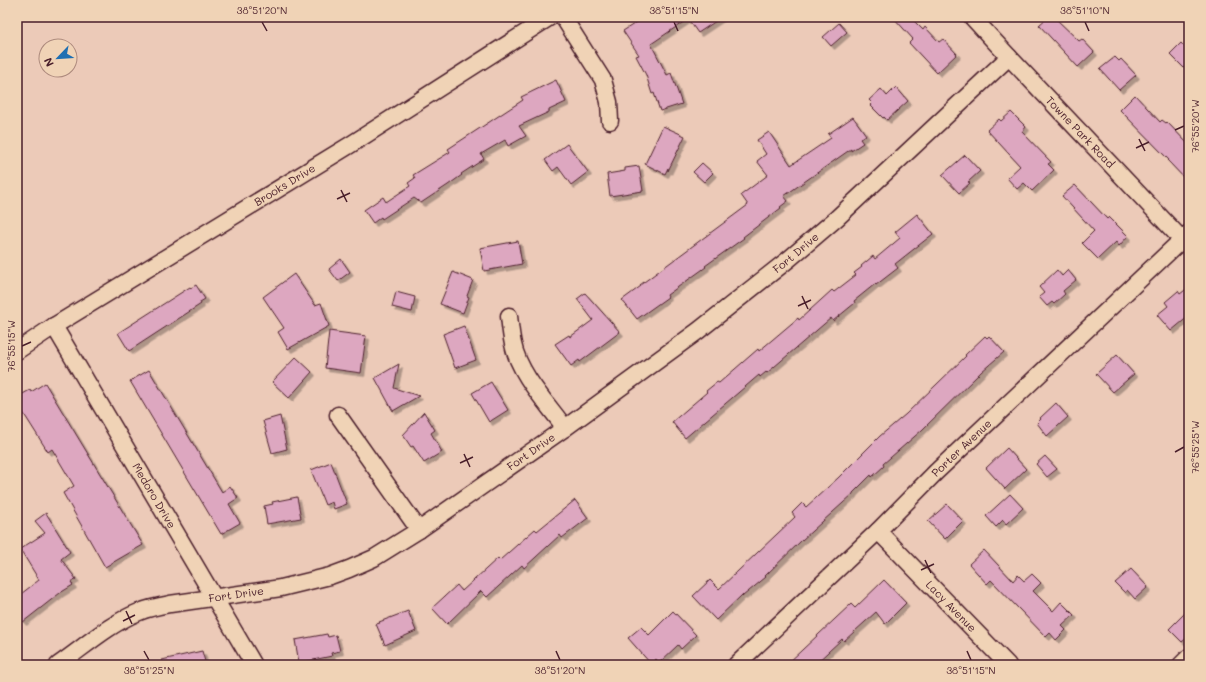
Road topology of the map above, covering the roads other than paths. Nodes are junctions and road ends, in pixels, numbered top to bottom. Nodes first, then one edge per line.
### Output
1 (550, 17) edge
2 (563, 17) edge
3 (972, 17) edge
4 (1009, 57) junction
5 (610, 121) dead end
6 (1187, 240) edge
7 (509, 316) dead end
8 (54, 326) junction
9 (17, 351) edge
10 (338, 415) dead end
11 (565, 428) junction
12 (419, 530) junction
13 (878, 531) junction
14 (214, 597) junction
15 (1189, 657) edge
16 (58, 665) edge
17 (254, 665) edge
18 (736, 665) edge
19 (1008, 665) edge
20 (1181, 665) edge

1 - 8 street, Brooks Drive
2 - 5 street
3 - 4 street, Towne Park Road
4 - 6 street, Towne Park Road
4 - 11 street, Fort Drive
6 - 13 street, Porter Avenue
7 - 11 street, Fort Drive
8 - 9 street, Brooks Drive
8 - 14 street, Medoro Drive
10 - 12 street
11 - 12 street, Fort Drive
12 - 14 street, Fort Drive
13 - 18 street, Porter Avenue
13 - 19 street, Lacy Avenue
14 - 16 street, Fort Drive
14 - 17 street, Medoro Drive
15 - 20 street

